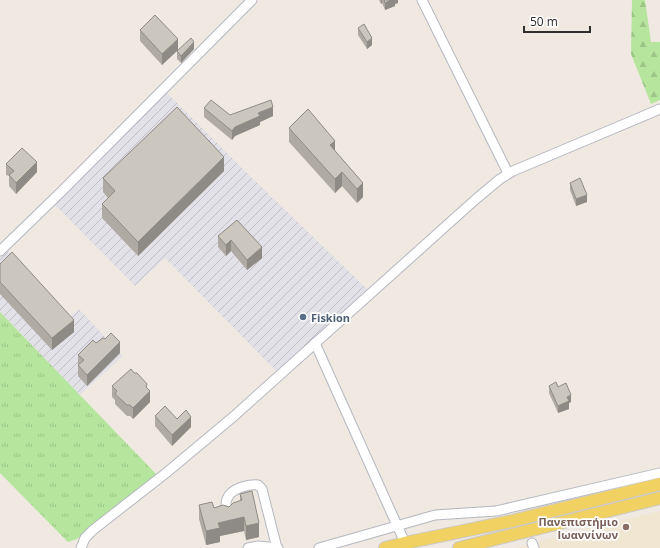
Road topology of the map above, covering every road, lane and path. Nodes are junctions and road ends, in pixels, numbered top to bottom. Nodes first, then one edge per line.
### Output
1 (252, 0) edge
2 (422, 0) edge
3 (660, 109) edge
4 (508, 173) junction
5 (0, 251) edge
6 (315, 343) junction
7 (660, 473) edge
8 (660, 484) edge
9 (660, 498) edge
10 (227, 515) edge
11 (398, 525) junction
12 (405, 543) junction
13 (79, 547) edge
14 (248, 548) edge
15 (277, 548) edge
16 (319, 548) edge
17 (385, 548) edge
18 (459, 548) edge

1 - 5 street
2 - 4 street
3 - 4 street
4 - 6 street
6 - 11 street
6 - 13 street
7 - 11 street
8 - 12 main road
9 - 18 main road
10 - 15 street
11 - 12 street
11 - 16 street
12 - 17 main road
14 - 15 street

